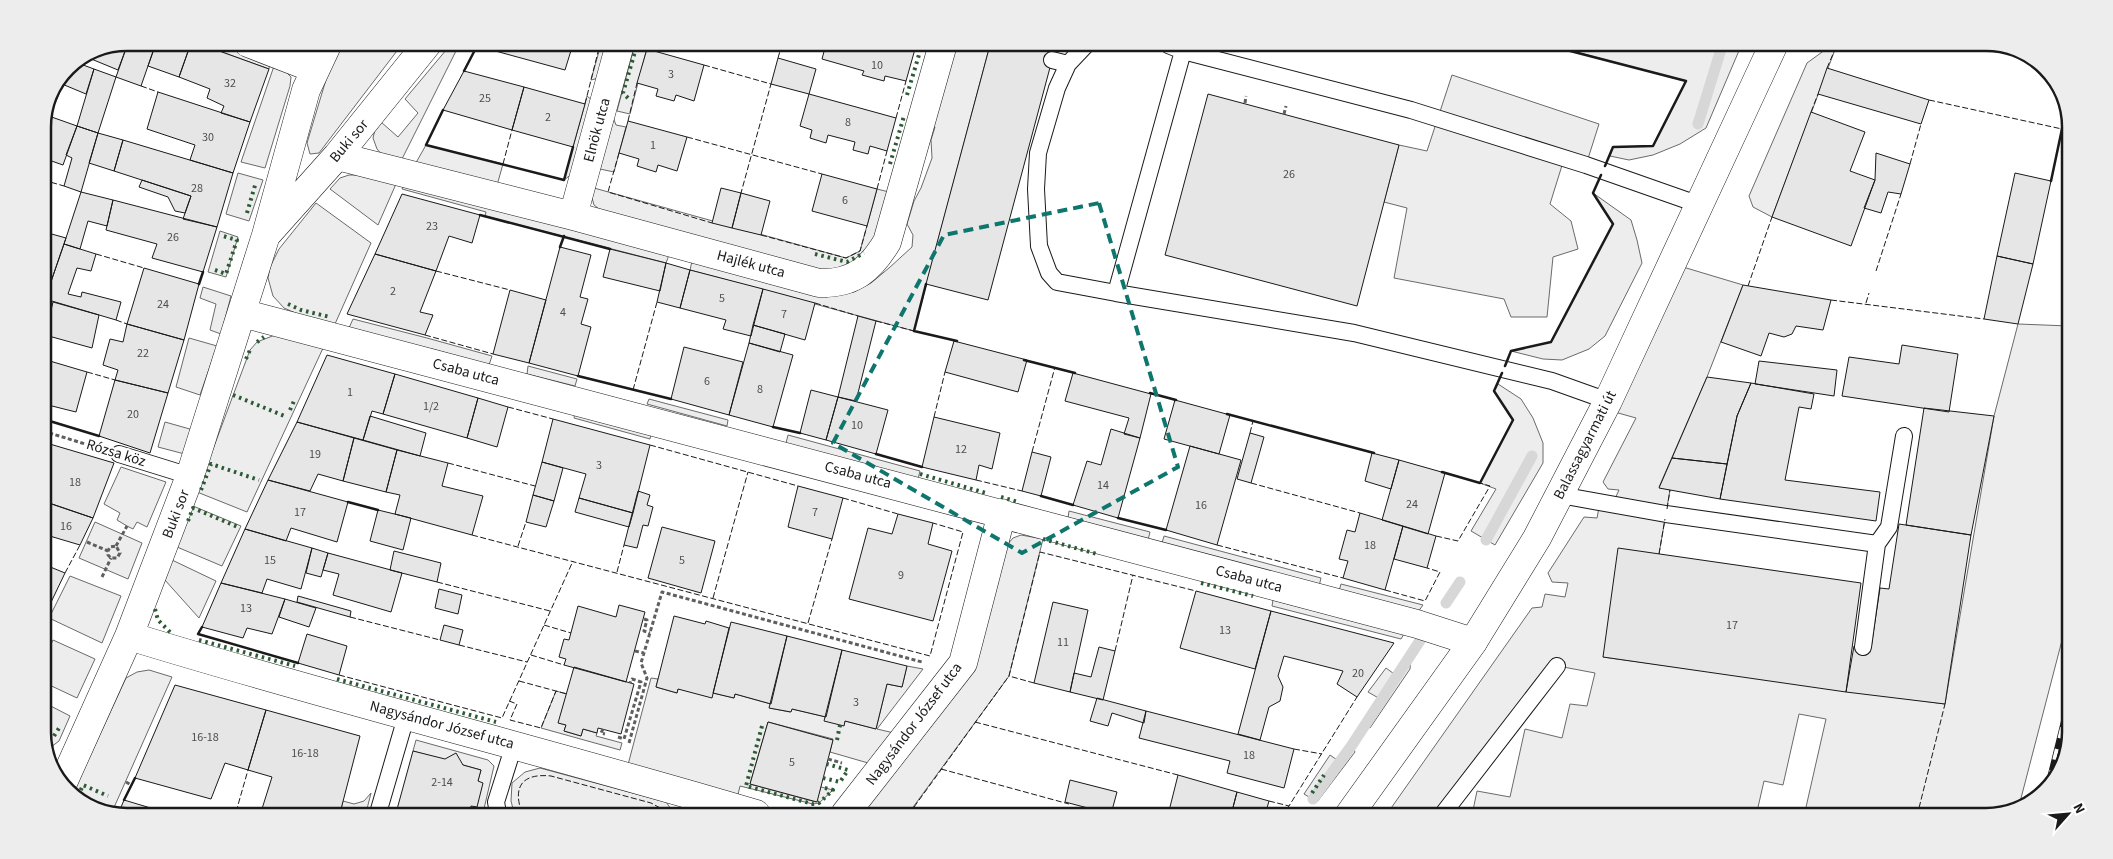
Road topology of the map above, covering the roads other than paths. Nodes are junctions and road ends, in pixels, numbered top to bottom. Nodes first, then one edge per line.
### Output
1 (269, 51) edge
2 (324, 51) edge
3 (422, 51) edge
4 (618, 51) edge
5 (941, 51) edge
6 (1077, 51) edge
7 (1174, 51) edge
8 (1186, 51) edge
9 (1771, 51) edge
10 (316, 69) junction
11 (337, 156) junction
12 (1700, 206) junction
13 (573, 216) junction
14 (266, 234) junction
15 (1116, 293) junction
16 (242, 313) junction
17 (1608, 401) junction
18 (1904, 436) dead end
19 (119, 454) road end
20 (190, 476) junction
21 (1560, 495) junction
22 (1002, 513) junction
23 (1877, 544) junction
24 (129, 636) junction
25 (1473, 642) junction
26 (1862, 647) dead end
27 (1558, 666) dead end
28 (406, 716) junction
29 (514, 744) junction
30 (66, 776) edge
31 (699, 805) edge
32 (379, 808) edge
33 (497, 808) edge
34 (718, 808) edge
35 (850, 808) edge
36 (1355, 808) edge
37 (1447, 808) edge

1 - 10 street
2 - 10 street, Buki sor
3 - 11 street, Buki sor
4 - 13 street, Elnök utca
5 - 13 street, Hajlék utca
6 - 15 lane
7 - 15 lane
8 - 12 lane
9 - 12 street, Balassagyarmati út
10 - 14 street, Buki sor
11 - 13 street, Hajlék utca
11 - 14 street, Buki sor
12 - 17 street, Balassagyarmati út
14 - 16 street, Buki sor
15 - 17 lane
16 - 20 street, Buki sor
16 - 22 street, Csaba utca
17 - 21 street, Balassagyarmati út
18 - 23 lane
19 - 20 lane, Rózsa köz
20 - 24 street, Buki sor
21 - 23 lane
21 - 25 street, Balassagyarmati út
22 - 25 street, Csaba utca
22 - 35 street, Nagysándor József utca
23 - 26 lane
24 - 28 street, Nagysándor József utca
24 - 30 street, Buki sor
25 - 36 street, Balassagyarmati út
27 - 37 lane
28 - 29 street, Nagysándor József utca
28 - 32 lane
29 - 31 street, Nagysándor József utca
29 - 33 lane
31 - 34 street, Nagysándor József utca

